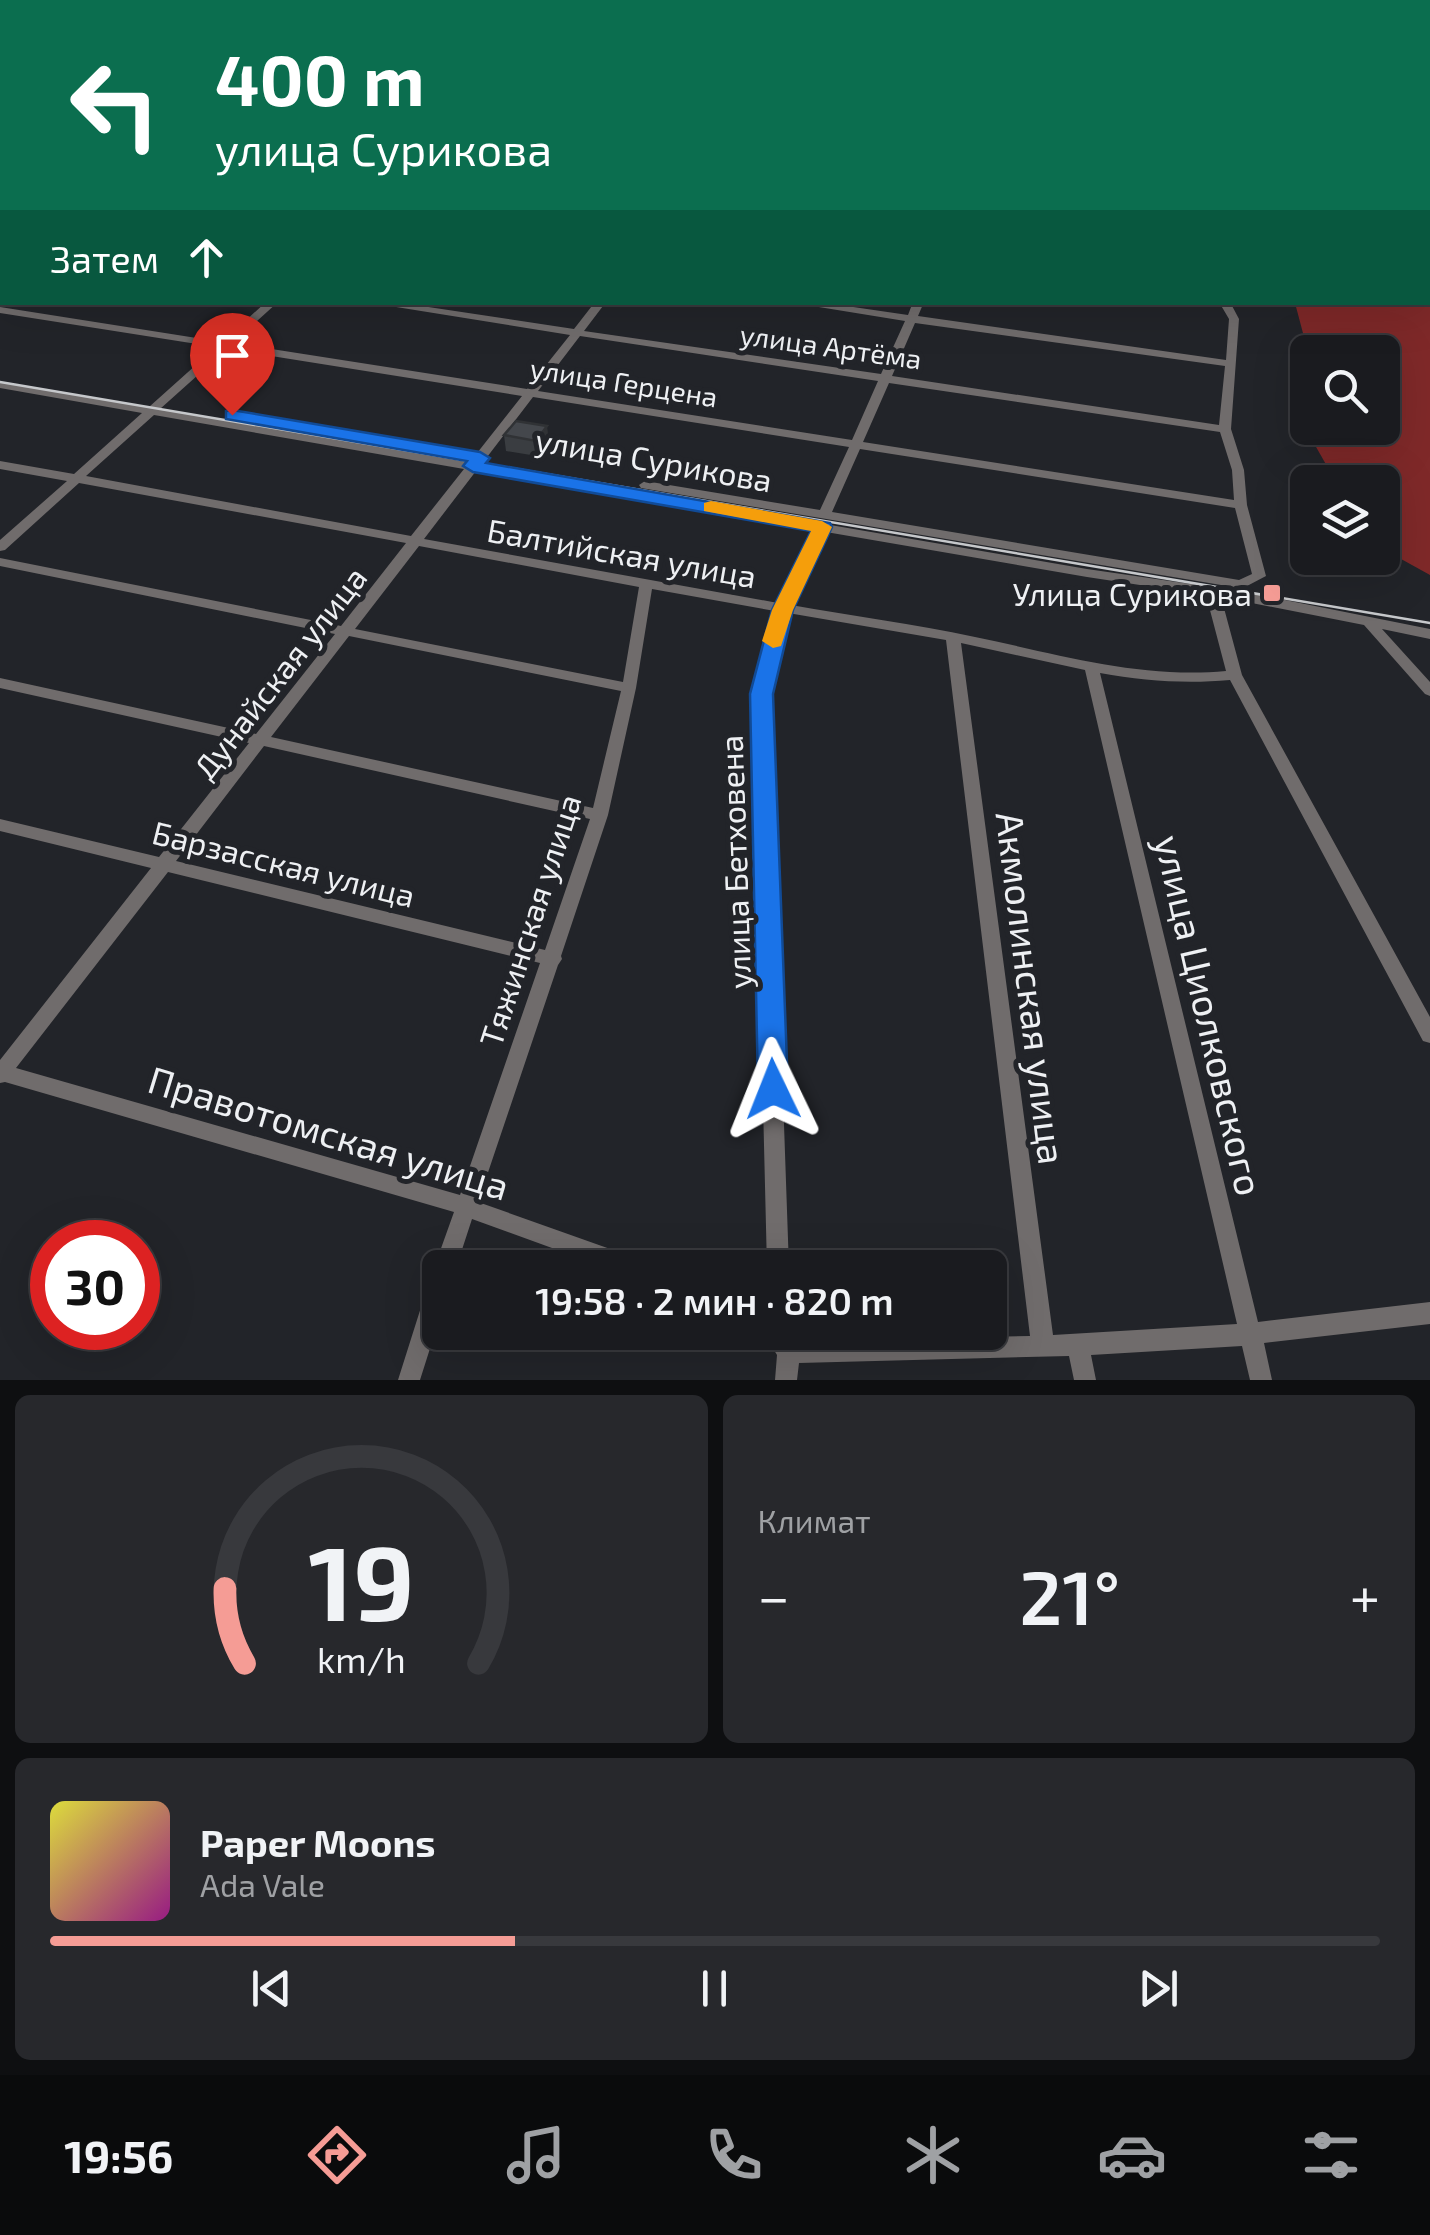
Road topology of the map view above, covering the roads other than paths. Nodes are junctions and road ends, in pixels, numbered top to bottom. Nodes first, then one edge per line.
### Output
1 (271, 305) edge
2 (389, 305) edge
3 (599, 305) edge
4 (814, 305) edge
5 (917, 305) edge
6 (1225, 305) edge
7 (0, 310) edge
8 (913, 319) junction
9 (576, 334) junction
10 (228, 344) junction
11 (1232, 364) junction
12 (0, 376) edge
13 (885, 380) junction
14 (0, 385) edge
15 (529, 392) junction
16 (158, 407) junction
17 (1225, 429) junction
18 (856, 444) junction
19 (476, 462) junction
20 (0, 465) edge
21 (79, 478) junction
22 (1241, 505) junction
23 (823, 521) junction
24 (414, 543) junction
25 (0, 547) edge
26 (0, 562) edge
27 (646, 585) junction
28 (1239, 589) junction
29 (1212, 591) junction
30 (782, 610) junction
31 (1370, 624) junction
32 (344, 634) junction
33 (1430, 634) edge
34 (953, 637) junction
35 (1091, 666) junction
36 (1235, 675) junction
37 (0, 683) edge
38 (629, 688) junction
39 (1430, 690) edge
40 (260, 742) junction
41 (600, 815) junction
42 (0, 825) edge
43 (166, 865) junction
44 (553, 960) junction
45 (1430, 1035) edge
46 (0, 1073) edge
47 (464, 1206) junction
48 (451, 1250) edge
49 (586, 1250) edge
50 (777, 1250) edge
51 (1430, 1313) edge
52 (1251, 1334) junction
53 (422, 1339) edge
54 (1078, 1344) junction
55 (1042, 1347) junction
56 (790, 1352) joint
57 (409, 1380) edge
58 (786, 1380) edge
59 (1085, 1380) edge
60 (1261, 1380) edge

1 - 10 street
2 - 9 street, улица Артёма
3 - 9 street, Дунайская улица
4 - 8 street
5 - 8 street, улица Бетховена
6 - 11 street
7 - 10 street, улица Герцена
8 - 11 street
8 - 13 street, улица Бетховена
9 - 13 street, улица Артёма
9 - 15 street, Дунайская улица
10 - 15 street, улица Герцена
10 - 16 street
11 - 17 street
12 - 16 street, улица Сурикова
13 - 17 street, улица Артёма
13 - 18 street, улица Бетховена
14 - 16 street, улица Сурикова
15 - 18 street, улица Герцена
15 - 19 street, Дунайская улица
16 - 19 street, улица Сурикова
16 - 21 street
17 - 22 street
18 - 22 street, улица Герцена
18 - 23 street, улица Бетховена
19 - 23 street, улица Сурикова
19 - 24 street, Дунайская улица
20 - 21 street, Балтийская улица
21 - 24 street, Балтийская улица
21 - 25 street
22 - 28 street
23 - 28 street, улица Сурикова
23 - 29 street, улица Сурикова
23 - 30 street, улица Бетховена
24 - 27 street, Балтийская улица
24 - 32 street, Дунайская улица
26 - 32 street
27 - 30 street, Балтийская улица
27 - 38 street, Тяжинская улица
28 - 29 street, улица Сурикова
28 - 31 street
29 - 36 street
30 - 34 street, Балтийская улица
30 - 50 street, улица Бетховена
31 - 33 street
31 - 39 street
32 - 38 street
32 - 40 street, Дунайская улица
34 - 35 street, Балтийская улица
34 - 55 street, Акмолинская улица
35 - 36 street, Балтийская улица
35 - 52 street, улица Циолковского
36 - 45 street
37 - 40 street
38 - 41 street, Тяжинская улица
40 - 41 street
40 - 43 street, Дунайская улица
41 - 44 street, Тяжинская улица
42 - 43 street, Барзасская улица
43 - 44 street, Барзасская улица
43 - 46 street, Дунайская улица
44 - 47 street, Тяжинская улица
46 - 47 street, Правотомская улица
47 - 48 street, Тяжинская улица
47 - 49 street, Правотомская улица
51 - 52 street
52 - 54 street
52 - 60 street, улица Циолковского
53 - 57 street
54 - 55 street
54 - 59 street
55 - 56 street
56 - 58 street

